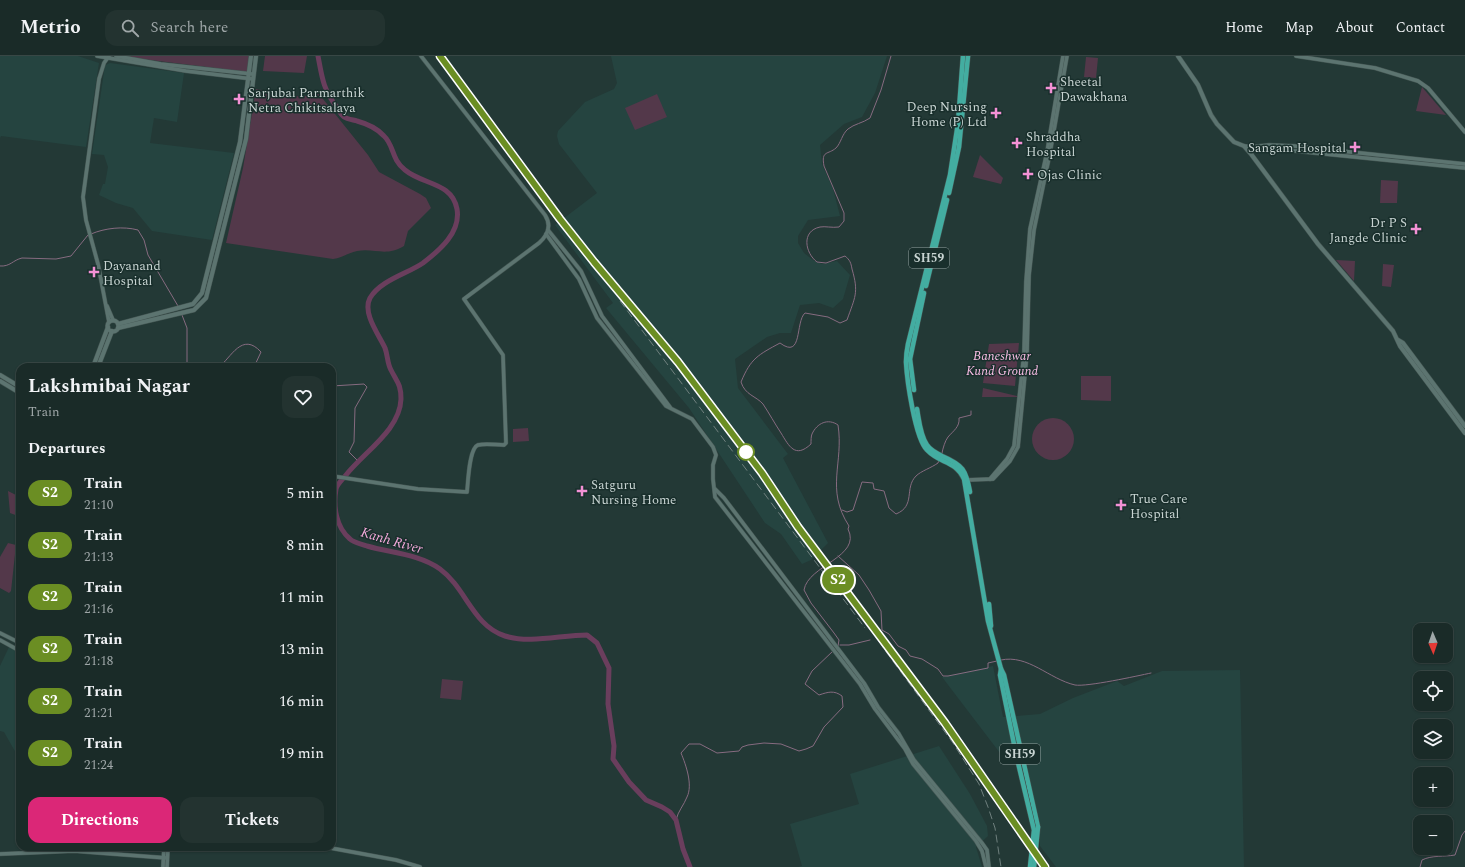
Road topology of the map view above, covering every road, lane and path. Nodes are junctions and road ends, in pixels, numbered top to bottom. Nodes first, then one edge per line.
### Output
1 (97, 56) edge
2 (116, 56) edge
3 (251, 56) edge
4 (256, 56) edge
5 (421, 56) edge
6 (963, 56) edge
7 (968, 56) edge
8 (1063, 56) edge
9 (1067, 56) edge
10 (1178, 56) edge
11 (1299, 56) edge
12 (106, 57) edge
13 (248, 76) junction
14 (253, 77) junction
15 (1059, 92) junction
16 (1465, 132) edge
17 (1244, 146) junction
18 (1250, 147) junction
19 (1465, 164) edge
20 (1465, 168) edge
21 (548, 230) junction
22 (546, 234) junction
23 (170, 313) junction
24 (111, 321) junction
25 (118, 326) junction
26 (108, 327) junction
27 (112, 331) junction
28 (1398, 340) junction
29 (94, 363) edge
30 (100, 363) edge
31 (0, 375) edge
32 (0, 381) edge
33 (16, 385) edge
34 (16, 391) edge
35 (670, 407) junction
36 (1465, 426) edge
37 (1465, 433) edge
38 (934, 454) junction
39 (336, 476) edge
40 (966, 480) junction
41 (715, 489) junction
42 (0, 633) edge
43 (0, 640) edge
44 (16, 641) edge
45 (16, 648) edge
46 (837, 652) junction
47 (1003, 680) junction
48 (336, 849) edge
49 (164, 851) edge
50 (167, 851) edge
51 (0, 854) edge
52 (165, 858) junction
53 (414, 866) edge
54 (163, 867) edge
55 (167, 867) edge
56 (420, 867) edge
57 (986, 867) edge
58 (989, 867) edge
59 (1030, 867) edge
60 (1034, 867) edge

1 - 12 street
2 - 13 street
3 - 13 main road
4 - 14 main road
5 - 21 street
6 - 38 main road, SH59
7 - 38 main road, SH59
8 - 15 street
9 - 15 street
10 - 17 main road
11 - 16 street
12 - 13 street
12 - 24 street
13 - 14 street
13 - 23 main road
14 - 23 main road
15 - 40 street
17 - 18 street
17 - 28 main road
18 - 19 street
18 - 20 street
21 - 22 street
21 - 35 street
22 - 35 street
22 - 39 street
23 - 25 main road
24 - 25 main road
24 - 26 main road
25 - 27 main road
26 - 27 main road
26 - 29 main road
27 - 30 main road
28 - 36 main road
28 - 37 main road
31 - 33 main road
32 - 34 main road
35 - 41 street
38 - 40 main road
40 - 47 main road, SH59
41 - 46 street
41 - 46 street
42 - 44 street
43 - 45 street
46 - 57 street
46 - 58 street
47 - 59 main road, SH59, bridge
47 - 60 main road, SH59, bridge
48 - 53 street
49 - 52 street
50 - 52 street
51 - 52 street
52 - 54 street
52 - 55 street
53 - 56 street

